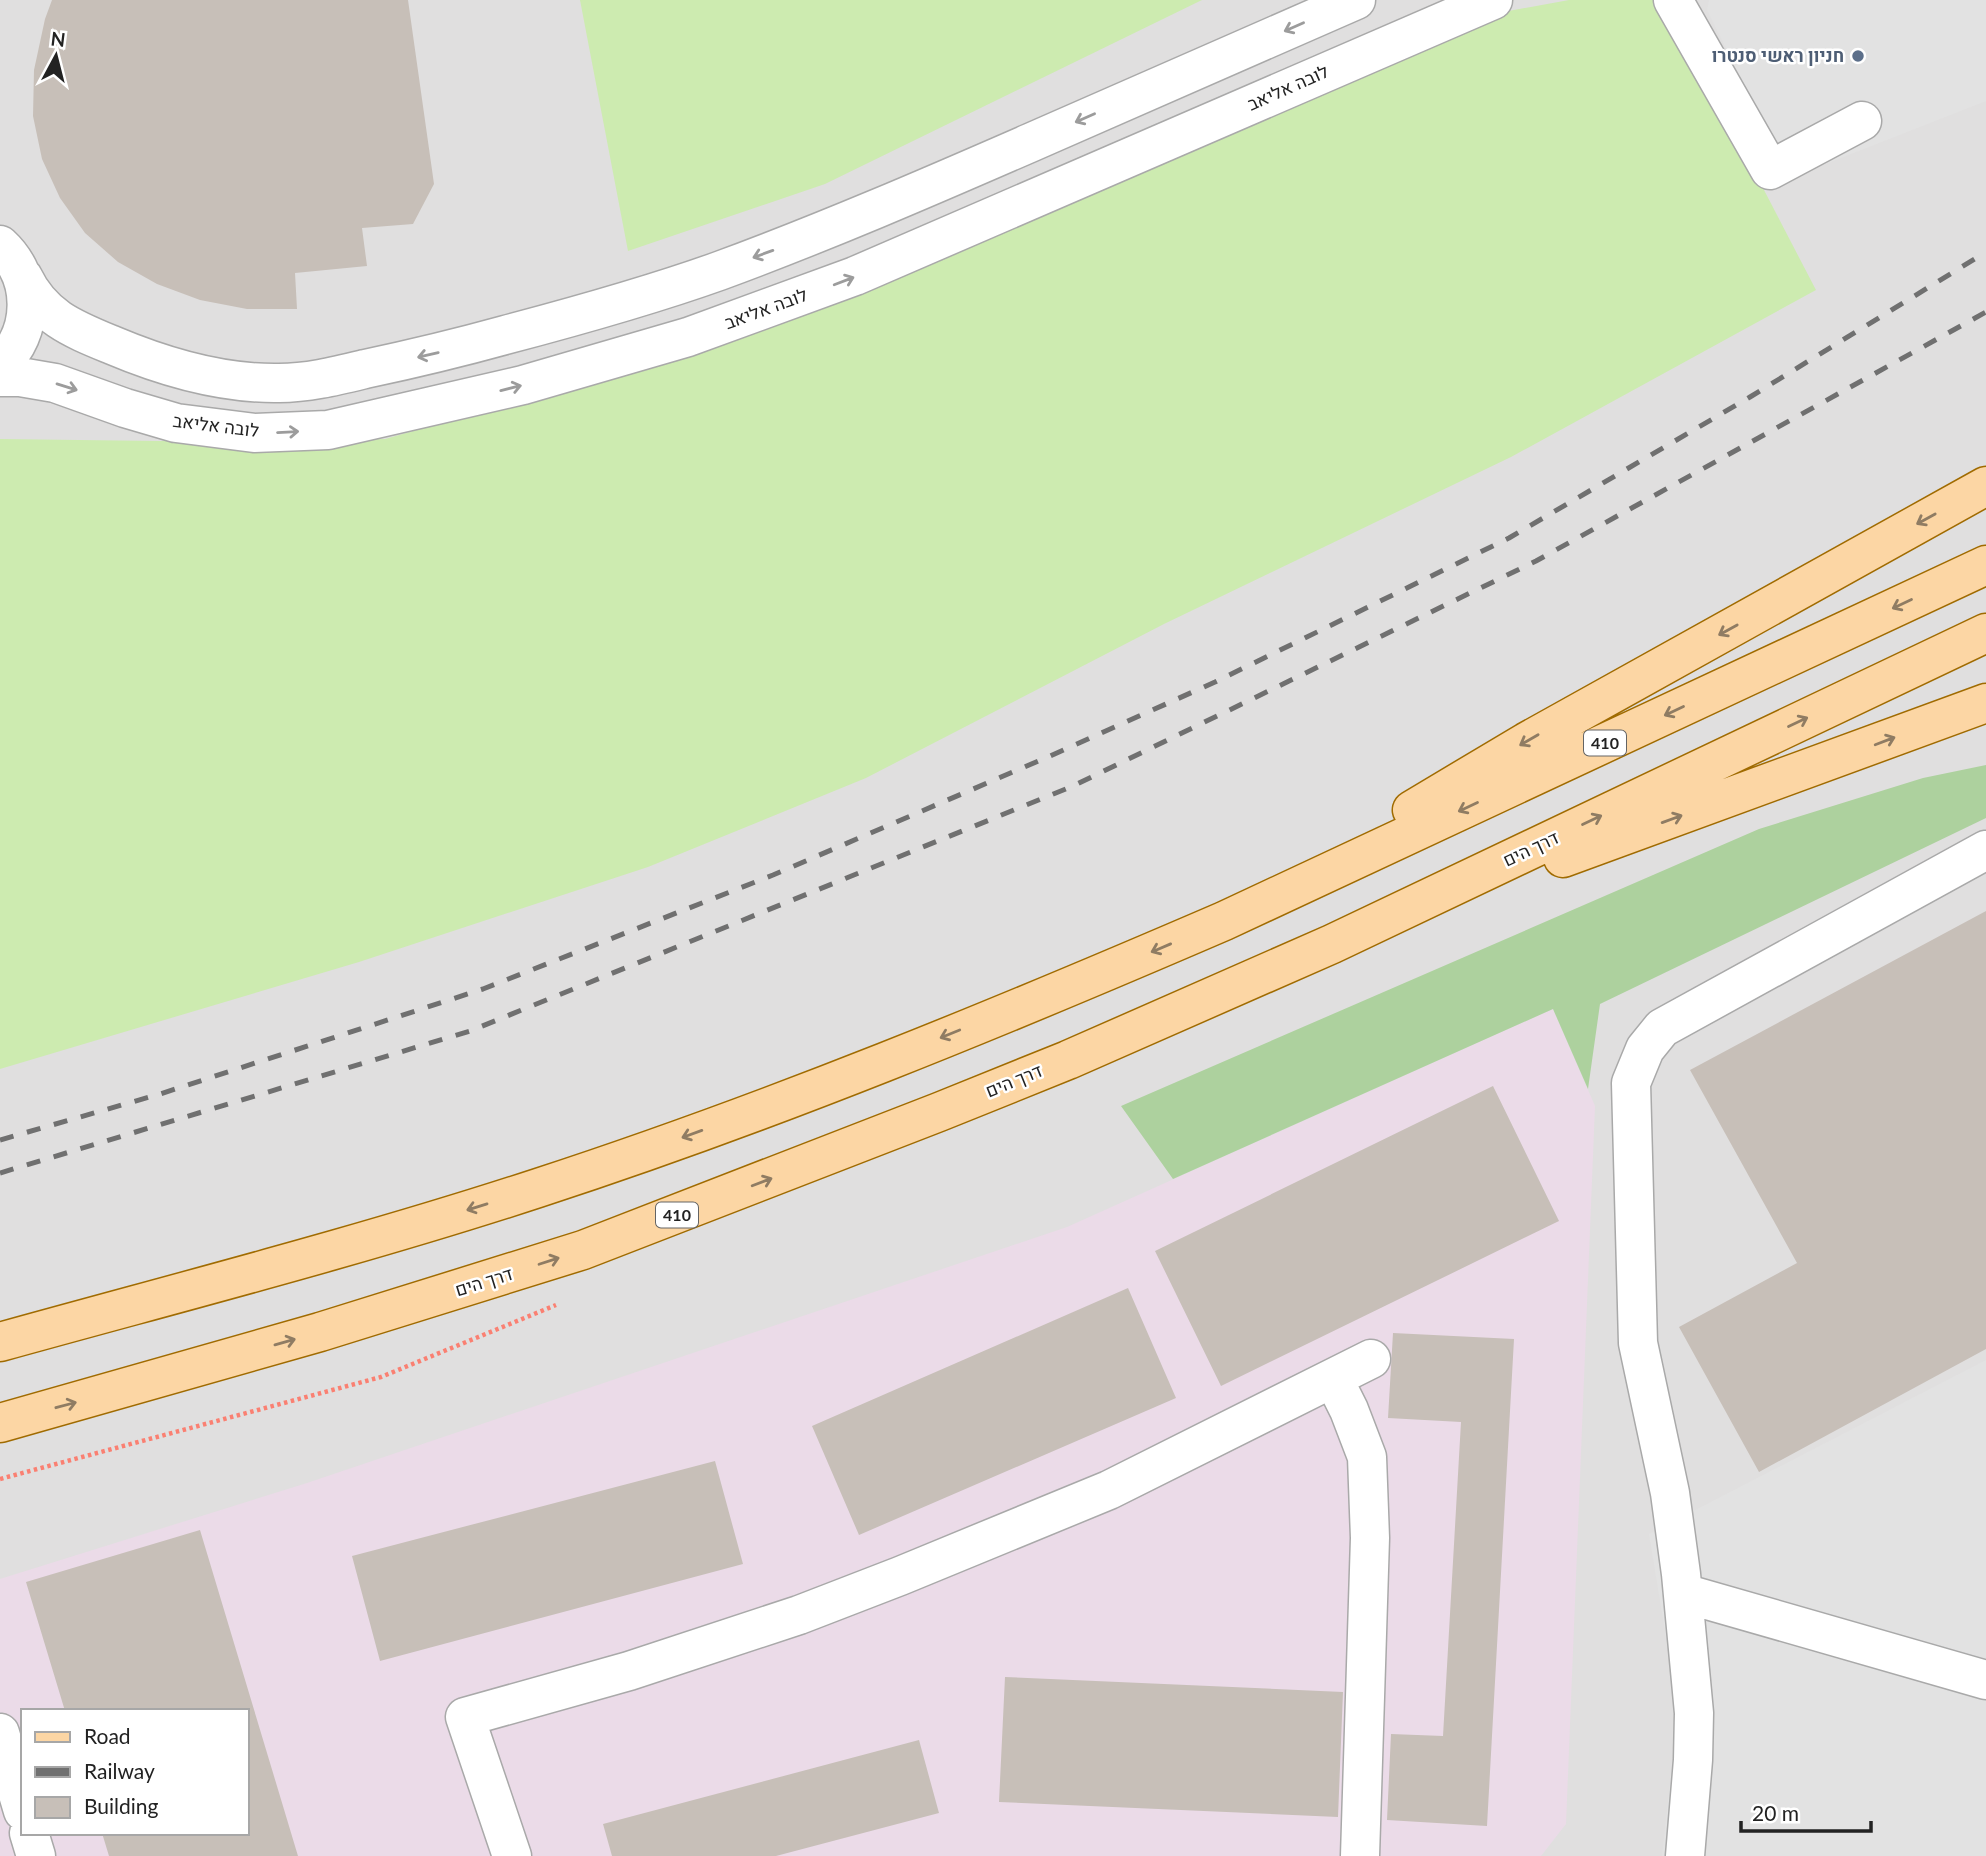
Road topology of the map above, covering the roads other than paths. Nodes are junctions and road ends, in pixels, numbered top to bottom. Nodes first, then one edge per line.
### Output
1 (1356, 0) edge
2 (1493, 0) edge
3 (1673, 0) edge
4 (1862, 121) dead end
5 (6, 253) edge
6 (0, 365) edge
7 (0, 377) edge
8 (1986, 486) edge
9 (1986, 565) edge
10 (1986, 633) edge
11 (1986, 703) edge
12 (1986, 849) edge
13 (1224, 921) junction
14 (1332, 944) junction
15 (0, 1342) edge
16 (1371, 1359) dead end
17 (1333, 1378) junction
18 (0, 1423) edge
19 (1683, 1592) junction
20 (1986, 1681) edge
21 (0, 1733) edge
22 (21, 1804) edge
23 (30, 1835) edge
24 (36, 1856) edge
25 (512, 1856) edge
26 (1360, 1856) edge
27 (1685, 1856) edge

1 -> 5 street
7 -> 2 street, לובה אליאב
3 - 4 street
5 - 6 street
8 -> 13 main road
9 -> 13 main road, 410
14 -> 10 main road, דרך הים / 410
14 -> 11 main road
12 - 19 street
13 -> 15 main road, 410
18 -> 14 main road, דרך הים / 410
16 - 17 street
17 - 25 street
17 - 26 street
19 - 20 street
19 - 27 street
21 - 22 street
23 - 24 street

